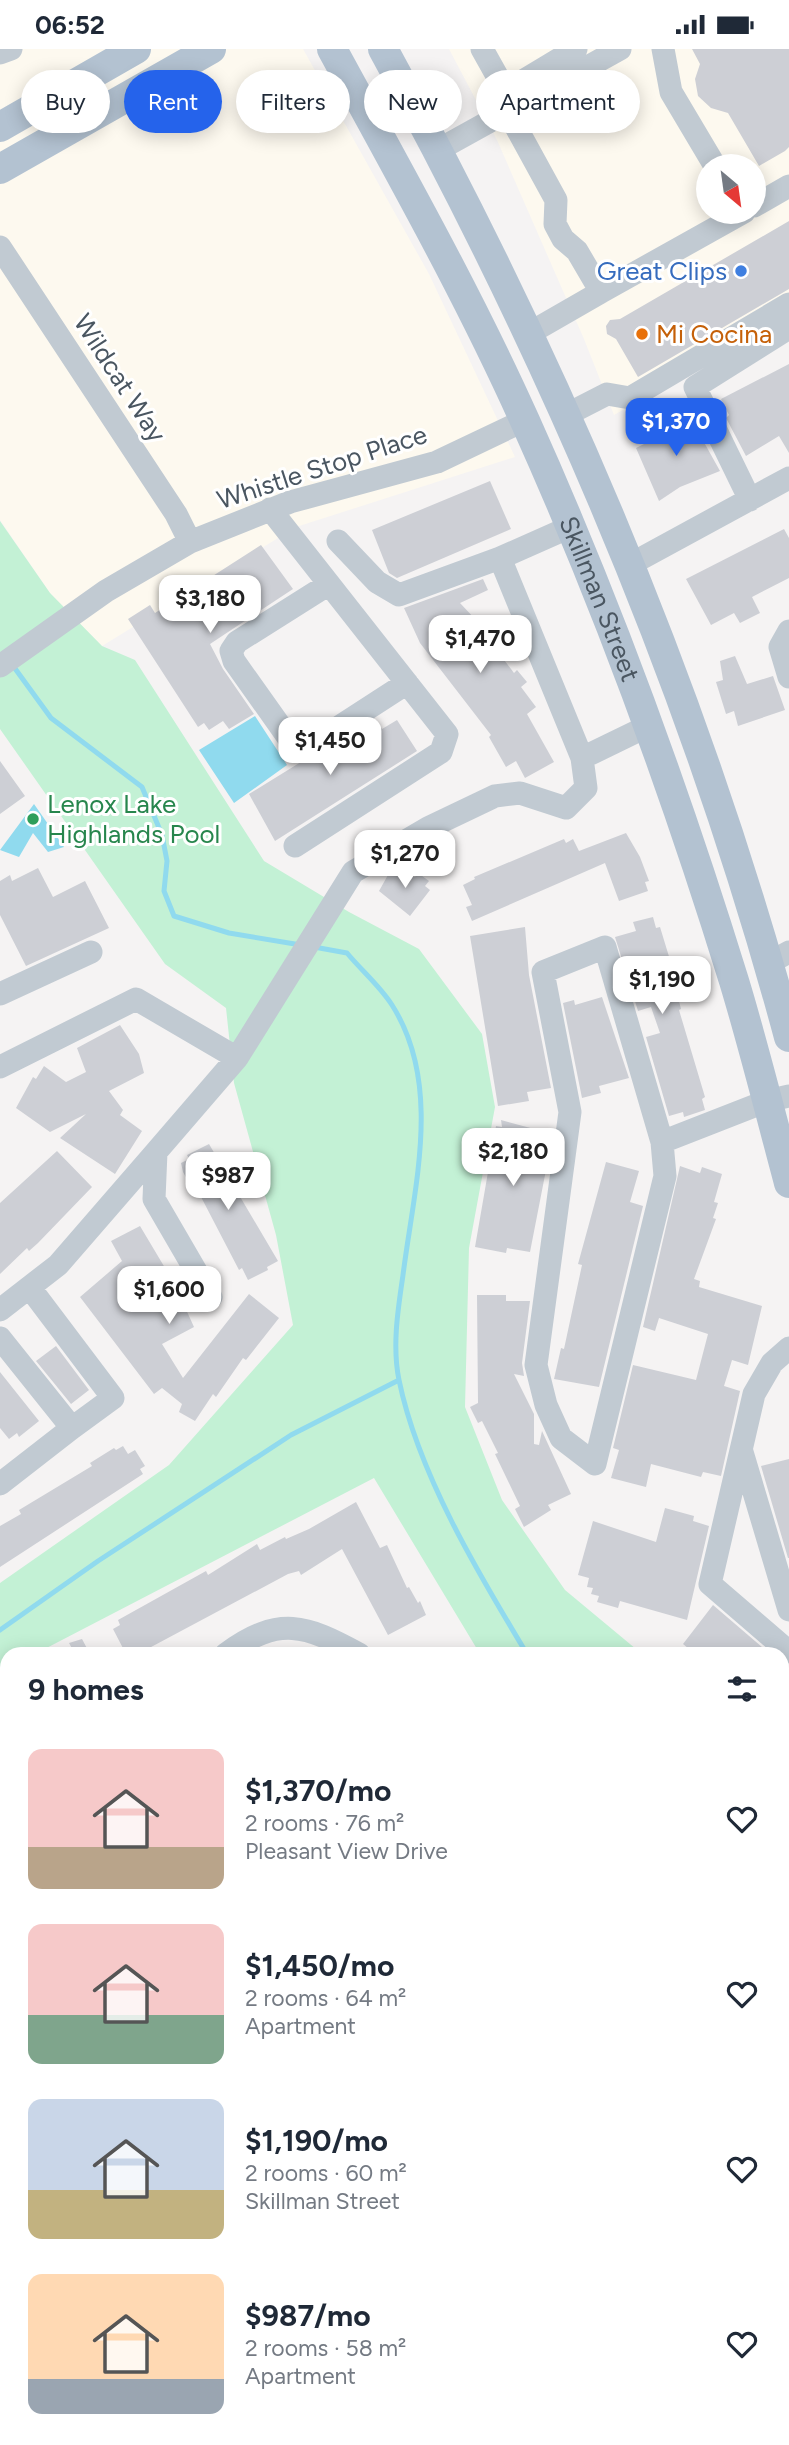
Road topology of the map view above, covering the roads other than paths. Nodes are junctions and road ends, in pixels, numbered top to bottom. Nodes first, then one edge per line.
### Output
1 (11, 49) edge
2 (136, 49) edge
3 (211, 49) edge
4 (332, 49) edge
5 (383, 49) edge
6 (481, 49) edge
7 (576, 49) edge
8 (621, 49) edge
9 (663, 49) edge
10 (0, 53) edge
11 (494, 70) edge
12 (549, 70) edge
13 (575, 70) edge
14 (476, 124) edge
15 (0, 127) edge
16 (519, 133) edge
17 (438, 151) junction
18 (708, 154) edge
19 (0, 169) edge
20 (789, 187) edge
21 (766, 200) edge
22 (722, 224) edge
23 (0, 247) edge
24 (601, 292) junction
25 (789, 303) edge
26 (789, 328) edge
27 (528, 334) junction
28 (491, 352) junction
29 (525, 420) junction
30 (571, 426) junction
31 (789, 478) edge
32 (750, 500) junction
33 (270, 509) junction
34 (570, 527) junction
35 (338, 541) dead end
36 (190, 542) junction
37 (500, 558) junction
38 (631, 564) junction
39 (329, 584) junction
40 (789, 631) edge
41 (0, 666) edge
42 (789, 677) edge
43 (407, 683) junction
44 (688, 715) junction
45 (650, 725) junction
46 (582, 758) junction
47 (295, 846) dead end
48 (91, 952) dead end
49 (779, 958) edge
50 (0, 994) edge
51 (789, 1038) edge
52 (242, 1049) junction
53 (0, 1067) edge
54 (778, 1098) edge
55 (662, 1142) junction
56 (156, 1152) junction
57 (789, 1183) edge
58 (30, 1288) junction
59 (211, 1297) dead end
60 (0, 1310) edge
61 (0, 1338) edge
62 (789, 1348) edge
63 (72, 1429) junction
64 (741, 1449) junction
65 (0, 1484) edge
66 (789, 1610) edge
67 (237, 1647) edge
68 (346, 1647) edge
69 (783, 1647) edge

1 - 10 street
2 - 15 main road
3 - 19 main road
4 - 28 main road, Skillman Street
5 - 17 main road, Skillman Street
6 - 11 street
7 - 12 street
8 - 13 street
9 - 18 street
14 - 17 street
16 - 24 street
17 - 27 main road, Skillman Street
20 - 21 street
22 - 24 street
23 - 36 street, Wildcat Way
24 - 27 street
25 - 30 street
26 - 32 street
27 - 28 main road
27 - 30 main road, Skillman Street
28 - 29 main road, Skillman Street
29 - 30 main road
29 - 33 street, Whistle Stop Place
29 - 34 main road, Skillman Street
30 - 38 main road, Skillman Street
31 - 32 street
32 - 38 street
33 - 36 street, Whistle Stop Place
33 - 39 street
34 - 37 street
34 - 45 main road, Skillman Street
35 - 37 street
36 - 41 street, Whistle Stop Place
37 - 46 street
38 - 44 main road, Skillman Street
39 - 43 street
39 - 43 street
40 - 42 street
43 - 47 street
44 - 45 main road
44 - 49 main road, Skillman Street
45 - 46 street
45 - 54 main road, Skillman Street
46 - 52 street
48 - 50 street
49 - 51 main road, Skillman Street
52 - 53 street
52 - 56 street
54 - 55 street
54 - 57 main road, Skillman Street
55 - 55 street
56 - 58 street
56 - 59 street
58 - 60 street
58 - 63 street
61 - 63 street
62 - 64 street
63 - 65 street
64 - 66 street
64 - 69 street
67 - 68 street

